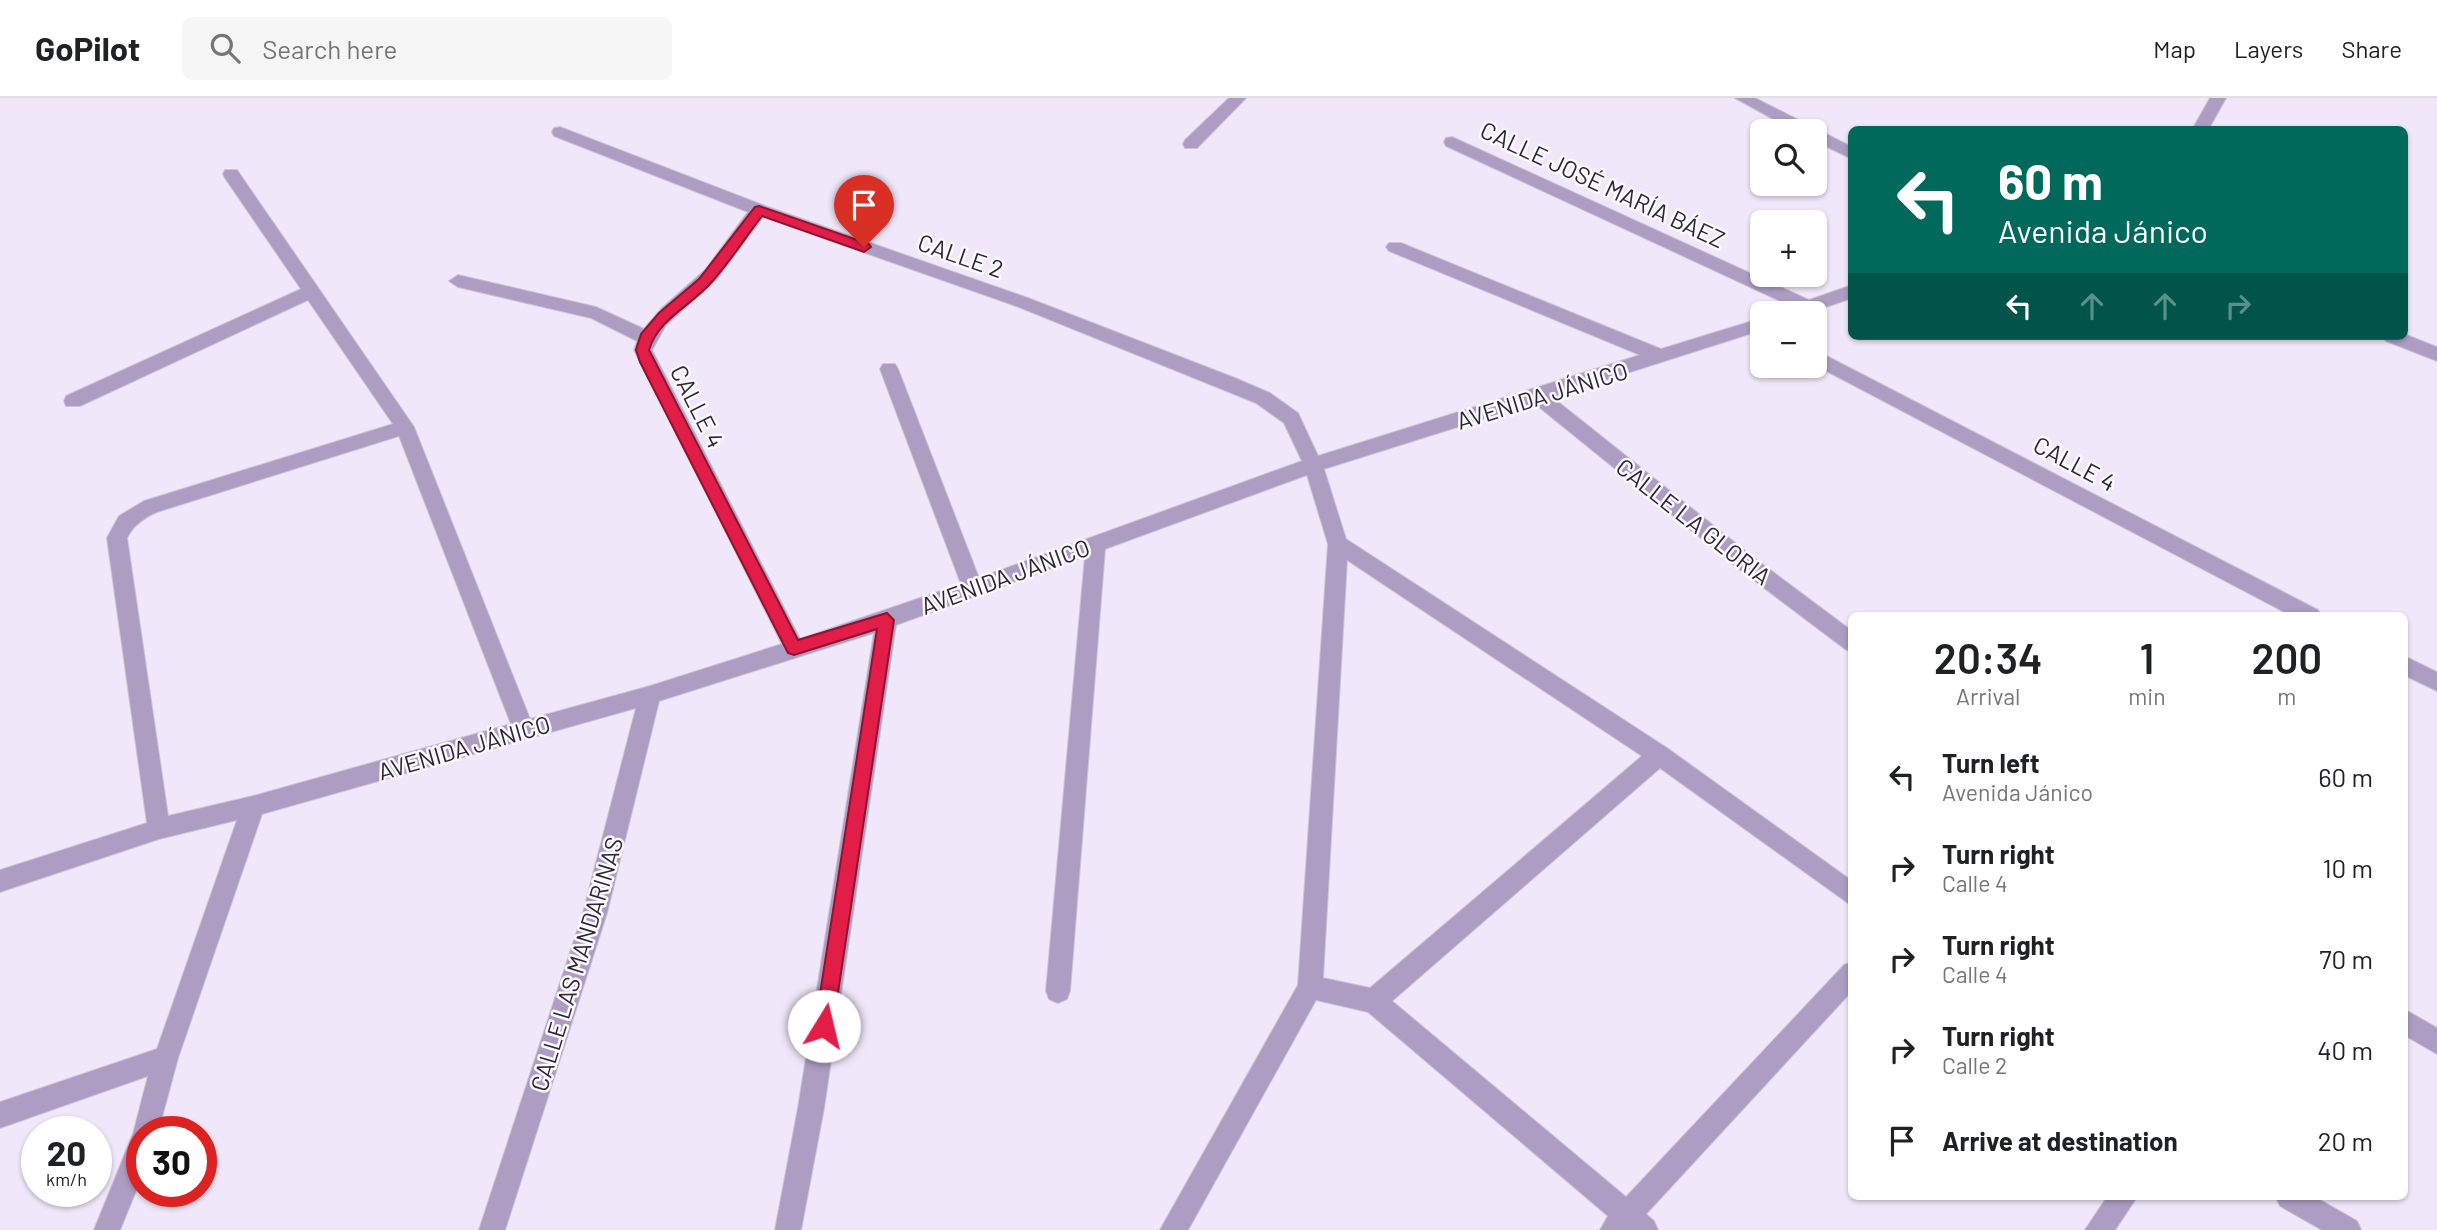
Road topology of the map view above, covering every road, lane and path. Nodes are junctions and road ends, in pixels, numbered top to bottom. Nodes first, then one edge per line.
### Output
1 (1238, 98) edge
2 (1743, 98) edge
3 (2218, 98) edge
4 (1784, 119) edge
5 (2202, 126) edge
6 (561, 132) dead end
7 (1827, 141) edge
8 (1452, 142) dead end
9 (1191, 144) dead end
10 (1848, 152) edge
11 (231, 174) dead end
12 (759, 210) junction
13 (1395, 247) dead end
14 (458, 282) dead end
15 (311, 290) junction
16 (1848, 292) edge
17 (1781, 301) edge
18 (1825, 301) edge
19 (1750, 330) edge
20 (646, 337) junction
21 (2402, 340) edge
22 (2437, 354) edge
23 (1662, 357) junction
24 (1827, 363) edge
25 (889, 369) dead end
26 (1538, 396) junction
27 (73, 401) dead end
28 (405, 426) junction
29 (1313, 466) junction
30 (1096, 543) junction
31 (1338, 544) junction
32 (973, 588) junction
33 (2303, 612) edge
34 (887, 620) junction
35 (1848, 640) edge
36 (794, 648) junction
37 (2408, 667) edge
38 (2437, 681) edge
39 (650, 695) junction
40 (524, 730) junction
41 (1659, 755) junction
42 (253, 806) junction
43 (159, 829) junction
44 (0, 881) edge
45 (1848, 892) edge
46 (1848, 978) edge
47 (1310, 987) junction
48 (1058, 991) dead end
49 (1374, 1001) junction
50 (2408, 1024) edge
51 (2437, 1042) edge
52 (166, 1058) junction
53 (0, 1115) edge
54 (150, 1116) edge
55 (126, 1183) edge
56 (2122, 1200) edge
57 (2294, 1200) edge
58 (1628, 1225) edge
59 (107, 1230) edge
60 (492, 1230) edge
61 (788, 1230) edge
62 (1173, 1230) edge
63 (2098, 1230) edge
64 (2348, 1230) edge

1 - 9 street
2 - 4 street
3 - 5 street
6 - 12 street, CALLE 2
7 - 10 street
8 - 17 street, CALLE JOSÉ MARÍA BÁEZ
11 - 15 street
12 - 20 street
12 - 29 street, CALLE 2
13 - 23 street
14 - 20 street
15 - 27 street
15 - 28 street
16 - 18 street
19 - 23 street, AVENIDA JÁNICO
20 - 36 street, CALLE 4
21 - 22 street
23 - 26 street, AVENIDA JÁNICO
24 - 33 street, CALLE 4
25 - 32 street
26 - 29 street, AVENIDA JÁNICO
26 - 35 street, CALLE LA GLORIA
28 - 40 street
28 - 43 street
29 - 30 street, AVENIDA JÁNICO
29 - 31 street, CALLE 2
30 - 32 street, AVENIDA JÁNICO
30 - 48 street
31 - 41 street
31 - 47 street
32 - 34 street, AVENIDA JÁNICO
34 - 36 street, AVENIDA JÁNICO
34 - 61 street
36 - 39 street, AVENIDA JÁNICO
37 - 38 street
39 - 40 street, AVENIDA JÁNICO
39 - 60 street, CALLE LAS MANDARINAS
40 - 42 street, AVENIDA JÁNICO
41 - 45 street
41 - 49 street
42 - 43 street, AVENIDA JÁNICO
42 - 52 street
43 - 44 street, AVENIDA JÁNICO
46 - 58 street
47 - 49 street
47 - 62 street
49 - 58 street
50 - 51 street
52 - 53 street
52 - 54 street
55 - 59 street
56 - 63 street
57 - 64 street

